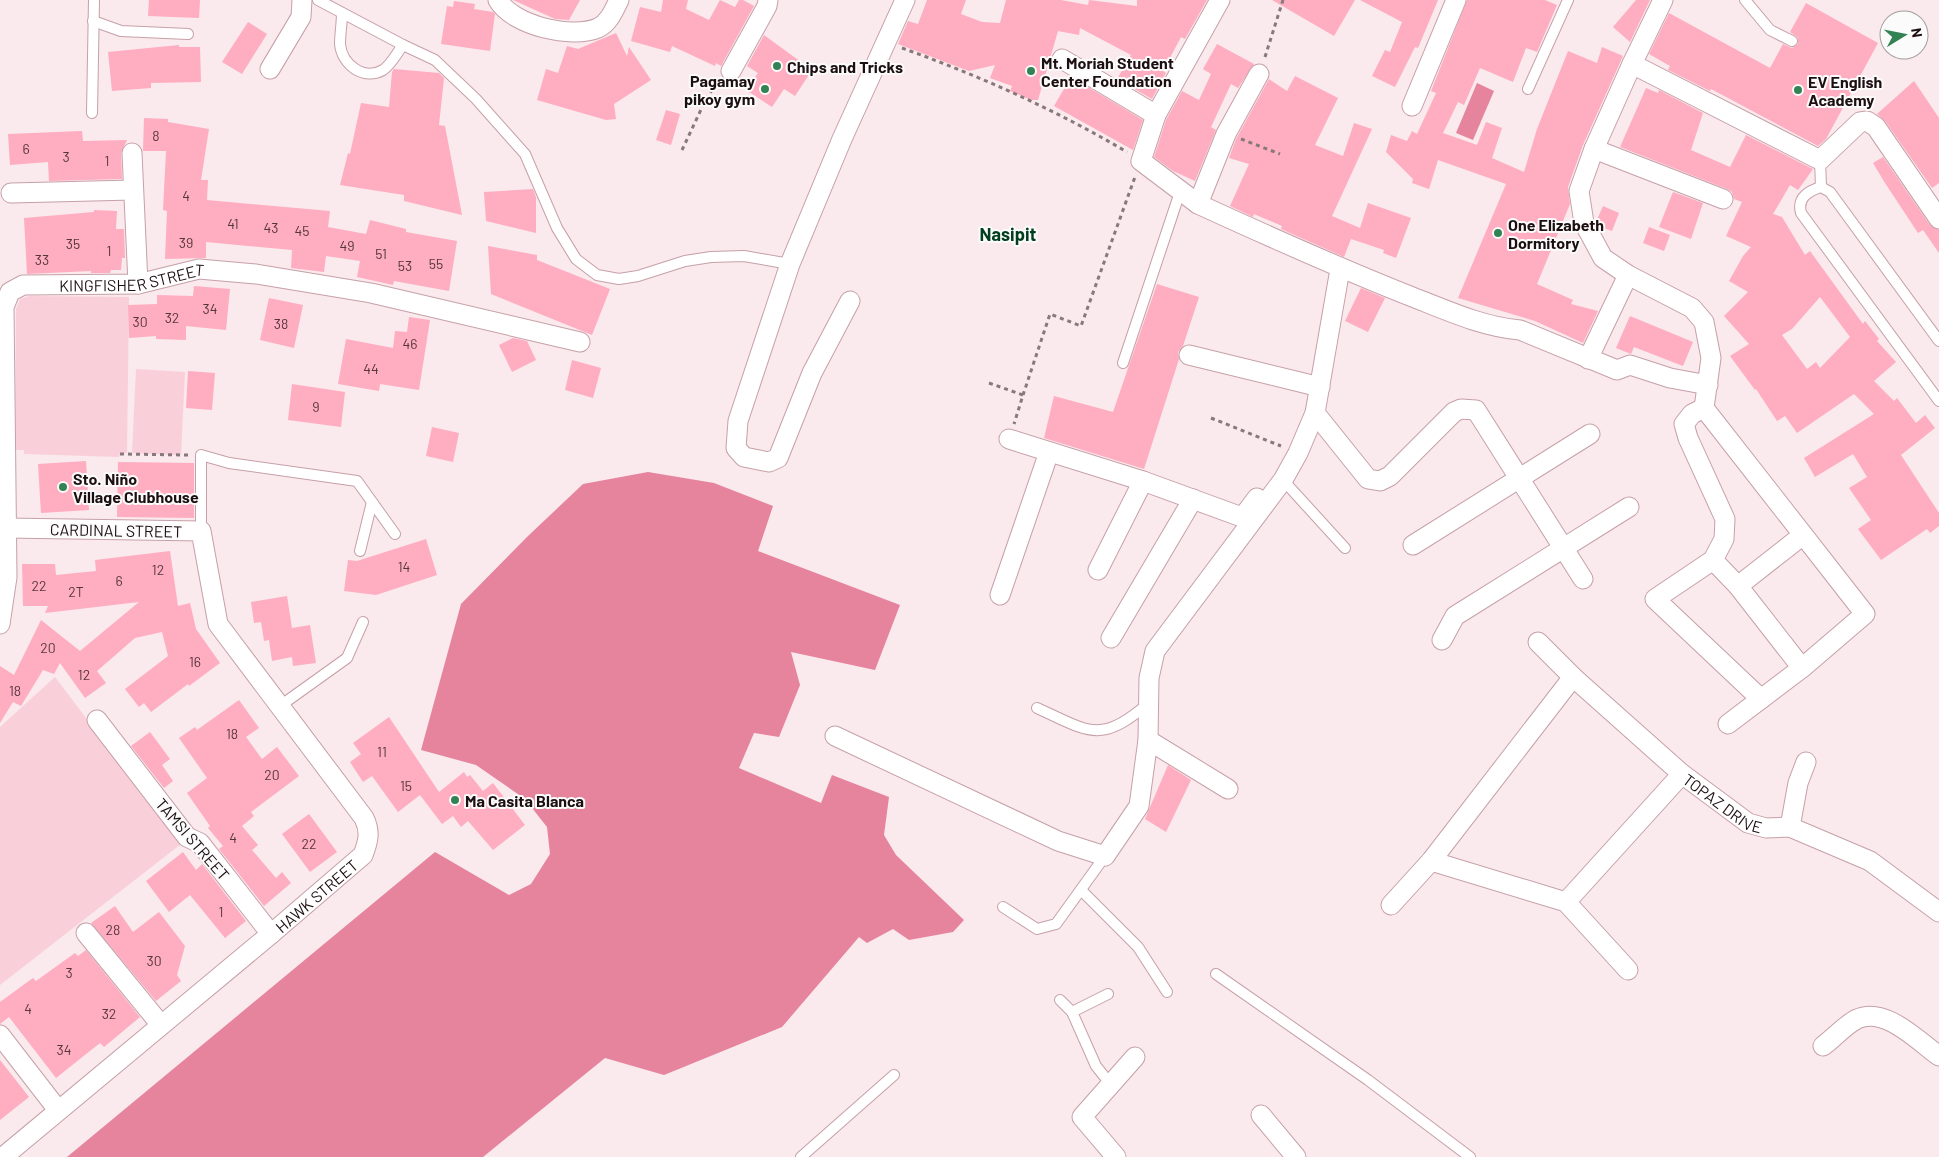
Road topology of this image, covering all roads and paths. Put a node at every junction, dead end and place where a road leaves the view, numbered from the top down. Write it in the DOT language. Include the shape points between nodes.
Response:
graph roads {
  1 [pos="94,0"];
  2 [pos="302,0"];
  3 [pos="318,0"];
  4 [pos="498,0"];
  5 [pos="619,0"];
  6 [pos="768,0"];
  7 [pos="905,0"];
  8 [pos="1220,0"];
  9 [pos="1284,0"];
  10 [pos="1456,0"];
  11 [pos="1568,0"];
  12 [pos="1663,0"];
  13 [pos="1746,0"];
  14 [pos="342,13"];
  15 [pos="93,21"];
  16 [pos="188,34"];
  17 [pos="885,41"];
  18 [pos="1792,41"];
  19 [pos="403,45"];
  20 [pos="1062,59"];
  21 [pos="1632,64"];
  22 [pos="270,69"];
  23 [pos="731,71"];
  24 [pos="1259,74"];
  25 [pos="1528,89"];
  26 [pos="1412,106"];
  27 [pos="92,113"];
  28 [pos="1156,116"];
  29 [pos="1226,134"];
  30 [pos="1594,149"];
  31 [pos="682,150"];
  32 [pos="132,153"];
  33 [pos="1280,154"];
  34 [pos="1820,160"];
  35 [pos="1141,161"];
  36 [pos="1821,188"];
  37 [pos="133,190"];
  38 [pos="1180,192"];
  39 [pos="11,193"];
  40 [pos="1723,199"];
  41 [pos="1198,204"];
  42 [pos="1939,219"];
  43 [pos="790,264"];
  44 [pos="1340,269"];
  45 [pos="1628,275"];
  46 [pos="138,284"];
  47 [pos="850,301"];
  48 [pos="1939,341"];
  49 [pos="580,342"];
  50 [pos="1189,356"];
  51 [pos="1588,358"];
  52 [pos="1123,363"];
  53 [pos="989,383"];
  54 [pos="1708,385"];
  55 [pos="1320,387"];
  56 [pos="1023,395"];
  57 [pos="1939,401"];
  58 [pos="1704,408"];
  59 [pos="1315,413"];
  60 [pos="1211,418"];
  61 [pos="1590,434"];
  62 [pos="1009,439"];
  63 [pos="1049,452"];
  64 [pos="120,454"];
  65 [pos="201,455"];
  66 [pos="1291,466"];
  67 [pos="1520,478"];
  68 [pos="1143,481"];
  69 [pos="1193,499"];
  70 [pos="372,502"];
  71 [pos="1628,506"];
  72 [pos="6,528"];
  73 [pos="201,531"];
  74 [pos="395,534"];
  75 [pos="1803,535"];
  76 [pos="1413,545"];
  77 [pos="1345,548"];
  78 [pos="1564,548"];
  79 [pos="360,551"];
  80 [pos="1713,560"];
  81 [pos="1098,570"];
  82 [pos="1582,579"];
  83 [pos="1738,586"];
  84 [pos="1000,595"];
  85 [pos="363,622"];
  86 [pos="0,624"];
  87 [pos="1111,638"];
  88 [pos="1442,640"];
  89 [pos="1538,642"];
  90 [pos="1802,668"];
  91 [pos="1573,677"];
  92 [pos="1761,699"];
  93 [pos="1150,701"];
  94 [pos="280,706"];
  95 [pos="1036,708"];
  96 [pos="97,720"];
  97 [pos="1728,724"];
  98 [pos="835,736"];
  99 [pos="1148,740"];
  100 [pos="1806,762"];
  101 [pos="1682,774"];
  102 [pos="1228,789"];
  103 [pos="1790,826"];
  104 [pos="1105,856"];
  105 [pos="1431,862"];
  106 [pos="1081,890"];
  107 [pos="1566,902"];
  108 [pos="1391,905"];
  109 [pos="1003,907"];
  110 [pos="1939,912"];
  111 [pos="86,933"];
  112 [pos="271,934"];
  113 [pos="1628,970"];
  114 [pos="1216,974"];
  115 [pos="1166,992"];
  116 [pos="1108,994"];
  117 [pos="1060,1000"];
  118 [pos="1072,1012"];
  119 [pos="161,1025"];
  120 [pos="0,1035"];
  121 [pos="1823,1046"];
  122 [pos="1939,1056"];
  123 [pos="1135,1057"];
  124 [pos="894,1075"];
  125 [pos="1112,1086"];
  126 [pos="58,1110"];
  127 [pos="1261,1114"];
  128 [pos="3,1157"];
  129 [pos="801,1157"];
  130 [pos="1116,1157"];
  131 [pos="1296,1157"];
  132 [pos="1470,1157"];
  1 -- 15 [label="lane"];
  2 -- 22 [label="street" via="301,17"];
  3 -- 14 [label="lane"];
  4 -- 5 [label="street" via="508,12 525,21 575,33 600,28 612,15"];
  6 -- 23 [label="street" via="768,6"];
  7 -- 17 [label="street"];
  8 -- 28 [label="street"];
  9 -- 24 [label="path"];
  10 -- 26 [label="street"];
  11 -- 25 [label="lane"];
  12 -- 21 [label="street"];
  13 -- 18 [label="lane" via="1770,30"];
  14 -- 19 [label="lane"];
  14 -- 19 [label="lane" via="340,46 351,66 362,74 374,74 384,69"];
  15 -- 16 [label="lane" via="121,31"];
  15 -- 27 [label="lane"];
  17 -- 35 [label="path" via="957,68 1046,108"];
  17 -- 43 [label="street"];
  19 -- 43 [label="lane" via="435,60 506,131 525,154 557,228 576,259 596,275 620,279 711,257 744,256"];
  20 -- 28 [label="street"];
  21 -- 30 [label="street"];
  21 -- 34 [label="street"];
  23 -- 31 [label="path" via="716,83"];
  24 -- 29 [label="street" via="1252,100"];
  28 -- 35 [label="street"];
  29 -- 33 [label="path"];
  29 -- 41 [label="street"];
  30 -- 40 [label="street"];
  30 -- 45 [label="street" via="1580,191 1584,223 1603,258"];
  32 -- 37 [label="street"];
  34 -- 36 [label="lane"];
  34 -- 42 [label="street" via="1860,122 1868,121 1876,126"];
  35 -- 38 [label="street"];
  35 -- 56 [label="path" via="1081,326 1050,314"];
  36 -- 48 [label="lane" via="1830,192"];
  36 -- 57 [label="lane" via="1804,196 1799,206 1801,213"];
  37 -- 39 [label="street"];
  37 -- 46 [label="street"];
  38 -- 41 [label="street"];
  38 -- 52 [label="lane"];
  41 -- 44 [label="street"];
  43 -- 47 [label="street" via="738,421 736,448 744,457 769,462 778,458 812,373"];
  44 -- 51 [label="street" via="1454,313 1504,329 1520,330"];
  44 -- 55 [label="street"];
  45 -- 51 [label="street"];
  45 -- 54 [label="street" via="1692,308 1704,322 1711,358"];
  46 -- 49 [label="street, KINGFISHER STREET" via="199,269 256,274 370,293"];
  46 -- 72 [label="street, KINGFISHER STREET" via="23,285 10,292 4,307"];
  50 -- 55 [label="street"];
  51 -- 54 [label="street" via="1617,370 1630,365 1670,378"];
  53 -- 56 [label="path"];
  54 -- 58 [label="street"];
  55 -- 59 [label="street"];
  56 -- 62 [label="path"];
  58 -- 75 [label="street"];
  58 -- 80 [label="street" via="1692,414 1684,424 1725,519 1724,539"];
  59 -- 66 [label="street"];
  59 -- 67 [label="street" via="1368,479 1380,481 1390,476 1454,412 1461,408 1476,410"];
  60 -- 66 [label="path"];
  61 -- 67 [label="street"];
  62 -- 63 [label="street"];
  63 -- 68 [label="street"];
  63 -- 84 [label="street"];
  64 -- 65 [label="path"];
  65 -- 70 [label="lane" via="229,463 357,481"];
  65 -- 73 [label="lane, CARDINAL STREET"];
  66 -- 69 [label="street" via="1277,473 1242,515"];
  66 -- 77 [label="lane"];
  66 -- 93 [label="street" via="1155,651 1149,678"];
  67 -- 76 [label="street"];
  67 -- 78 [label="street"];
  68 -- 69 [label="street"];
  68 -- 81 [label="street"];
  69 -- 87 [label="street"];
  70 -- 74 [label="lane"];
  70 -- 79 [label="lane"];
  71 -- 78 [label="street"];
  72 -- 73 [label="street, CARDINAL STREET"];
  72 -- 86 [label="street, KINGFISHER STREET" via="7,577"];
  73 -- 94 [label="street, HAWK STREET" via="218,624"];
  75 -- 83 [label="street"];
  75 -- 90 [label="street" via="1865,614"];
  78 -- 82 [label="street"];
  78 -- 88 [label="street" via="1455,616"];
  80 -- 83 [label="street"];
  80 -- 92 [label="street" via="1655,599"];
  83 -- 90 [label="street"];
  85 -- 94 [label="lane" via="346,658"];
  89 -- 91 [label="street, TOPAZ DRIVE"];
  90 -- 92 [label="street"];
  91 -- 101 [label="street, TOPAZ DRIVE"];
  91 -- 105 [label="street"];
  92 -- 97 [label="street"];
  93 -- 95 [label="lane" via="1117,726 1106,730 1088,731"];
  93 -- 99 [label="street"];
  94 -- 112 [label="street, HAWK STREET" via="369,828 363,855"];
  96 -- 112 [label="street, TAMSI STREET" via="187,837 200,843"];
  98 -- 104 [label="street" via="1049,838"];
  99 -- 102 [label="street"];
  99 -- 104 [label="street" via="1139,806"];
  100 -- 103 [label="street" via="1798,783"];
  101 -- 103 [label="street, TOPAZ DRIVE" via="1748,823 1766,828"];
  101 -- 107 [label="street"];
  103 -- 110 [label="street, TOPAZ DRIVE" via="1870,861"];
  104 -- 106 [label="lane"];
  105 -- 107 [label="street"];
  105 -- 108 [label="street"];
  106 -- 109 [label="lane" via="1056,924 1037,929"];
  106 -- 115 [label="lane" via="1138,947"];
  107 -- 113 [label="street"];
  111 -- 119 [label="street"];
  112 -- 119 [label="street, HAWK STREET"];
  114 -- 132 [label="lane" via="1368,1080"];
  116 -- 118 [label="lane"];
  117 -- 118 [label="lane"];
  118 -- 125 [label="lane" via="1096,1066"];
  119 -- 126 [label="street, HAWK STREET"];
  120 -- 126 [label="street"];
  121 -- 122 [label="street" via="1855,1020 1874,1016 1900,1028"];
  123 -- 125 [label="street"];
  124 -- 129 [label="lane"];
  125 -- 130 [label="street" via="1082,1117"];
  126 -- 128 [label="street, HAWK STREET"];
  127 -- 131 [label="street"];
}
